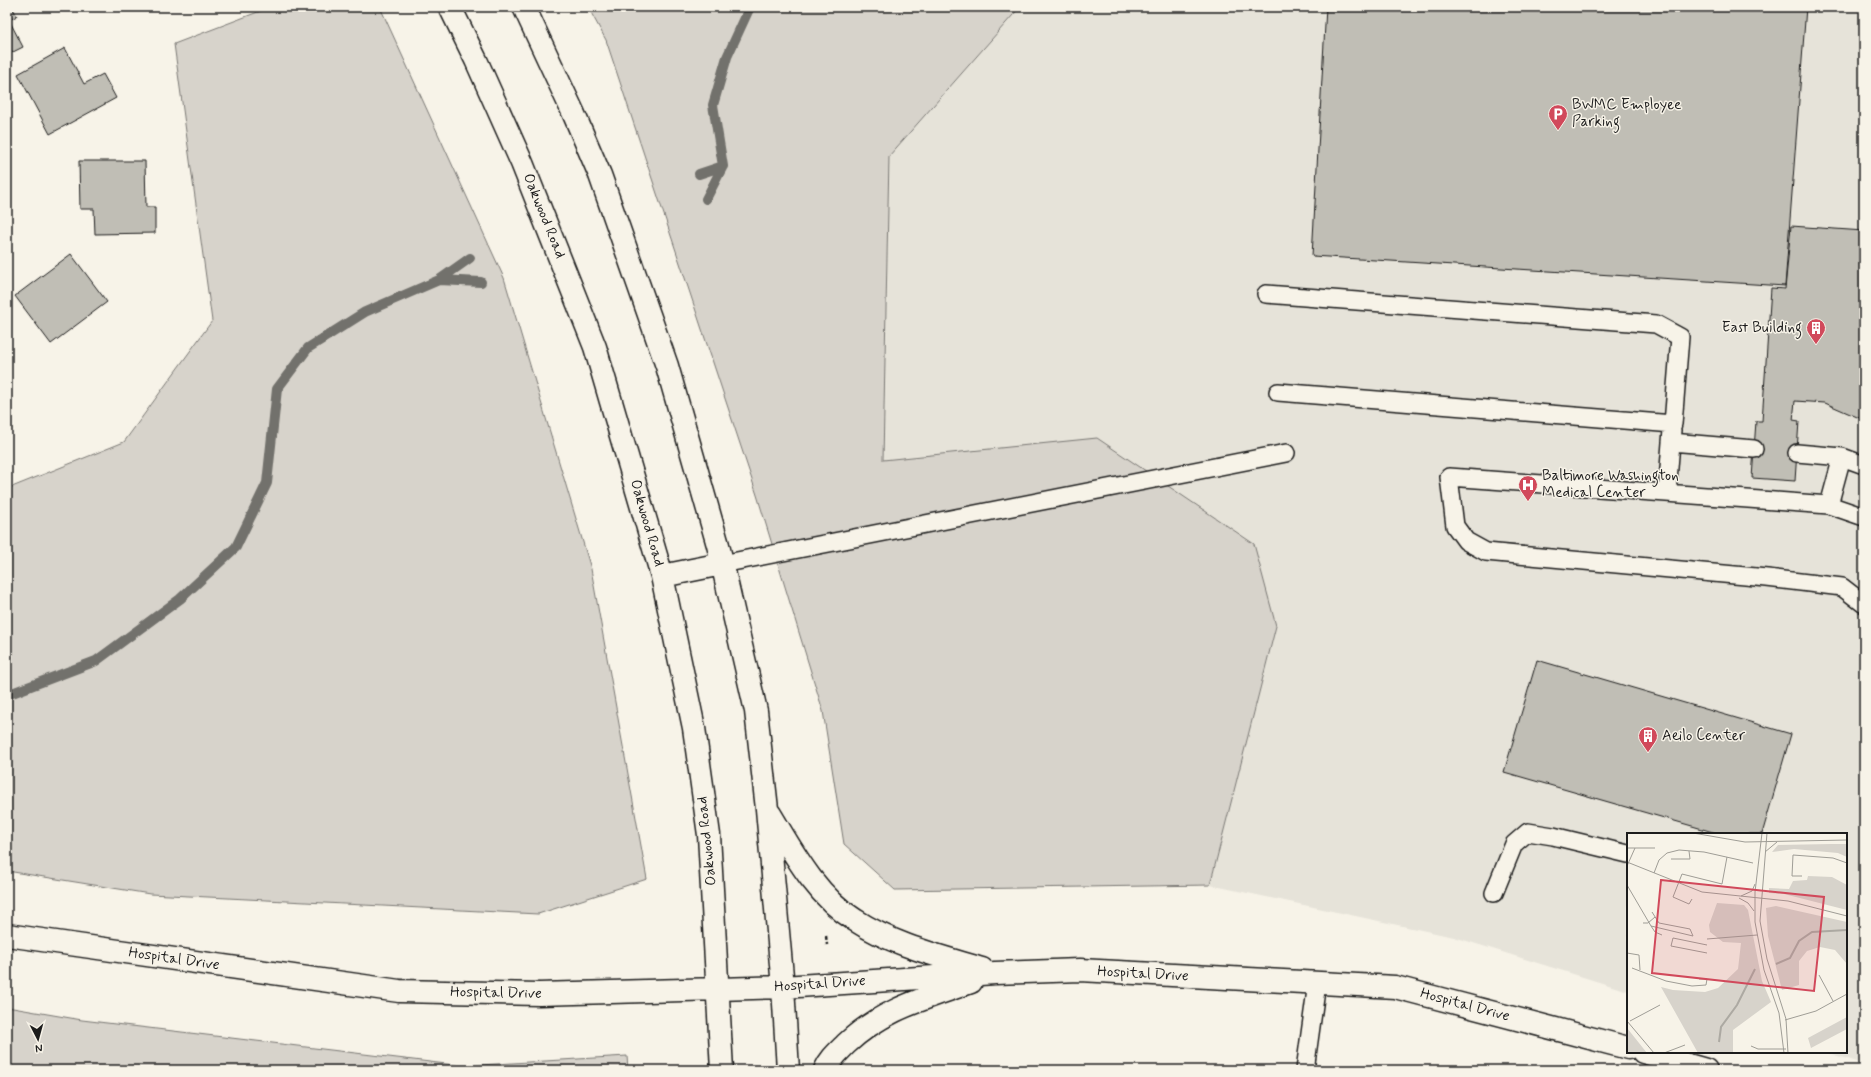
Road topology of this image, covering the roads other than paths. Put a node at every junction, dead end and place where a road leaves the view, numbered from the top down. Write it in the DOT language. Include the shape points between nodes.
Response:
graph roads {
  1 [pos="450,7"];
  2 [pos="524,7"];
  3 [pos="1266,294"];
  4 [pos="1278,392"];
  5 [pos="1672,424"];
  6 [pos="1671,442"];
  7 [pos="1754,449"];
  8 [pos="1286,453"];
  9 [pos="1797,453"];
  10 [pos="1842,456"];
  11 [pos="1864,465"];
  12 [pos="1668,493"];
  13 [pos="1829,505"];
  14 [pos="1864,517"];
  15 [pos="722,564"];
  16 [pos="662,576"];
  17 [pos="1864,604"];
  18 [pos="767,809"];
  19 [pos="1627,854"];
  20 [pos="1494,893"];
  21 [pos="7,935"];
  22 [pos="995,973"];
  23 [pos="1317,983"];
  24 [pos="783,987"];
  25 [pos="719,989"];
  26 [pos="1627,1048"];
  27 [pos="1647,1053"];
  28 [pos="1679,1061"];
  29 [pos="722,1070"];
  30 [pos="788,1070"];
  31 [pos="825,1070"];
  32 [pos="1305,1070"];
  33 [pos="1706,1070"];
  1 -- 16 [label="street, Oakwood Road" via="522,162 590,332 620,426"];
  2 -- 15 [label="street" via="600,175 667,366"];
  3 -- 5 [label="lane" via="1656,324 1680,337"];
  4 -- 5 [label="lane"];
  5 -- 6 [label="lane"];
  6 -- 7 [label="lane"];
  6 -- 12 [label="lane"];
  8 -- 15 [label="lane"];
  9 -- 10 [label="lane"];
  10 -- 11 [label="lane"];
  10 -- 13 [label="lane"];
  12 -- 13 [label="lane"];
  12 -- 17 [label="lane" via="1449,476 1455,526 1466,540 1486,552 1842,587"];
  13 -- 14 [label="lane"];
  15 -- 16 [label="street"];
  15 -- 18 [label="street" via="756,711"];
  16 -- 25 [label="street, Oakwood Road" via="695,736 708,835"];
  18 -- 22 [label="street" via="799,862 827,897 855,920 904,945"];
  18 -- 24 [label="street"];
  19 -- 20 [label="lane" via="1528,832 1514,844"];
  21 -- 25 [label="street, Hospital Drive" via="399,991 539,994"];
  22 -- 23 [label="street, Hospital Drive" via="1080,970"];
  22 -- 24 [label="street, Hospital Drive"];
  22 -- 31 [label="street" via="892,1011 859,1032 830,1060"];
  23 -- 26 [label="street, Hospital Drive" via="1395,987"];
  23 -- 32 [label="lane"];
  24 -- 25 [label="street, Hospital Drive"];
  24 -- 30 [label="street"];
  25 -- 29 [label="street, Oakwood Road"];
  27 -- 28 [label="street"];
  28 -- 33 [label="street"];
}
